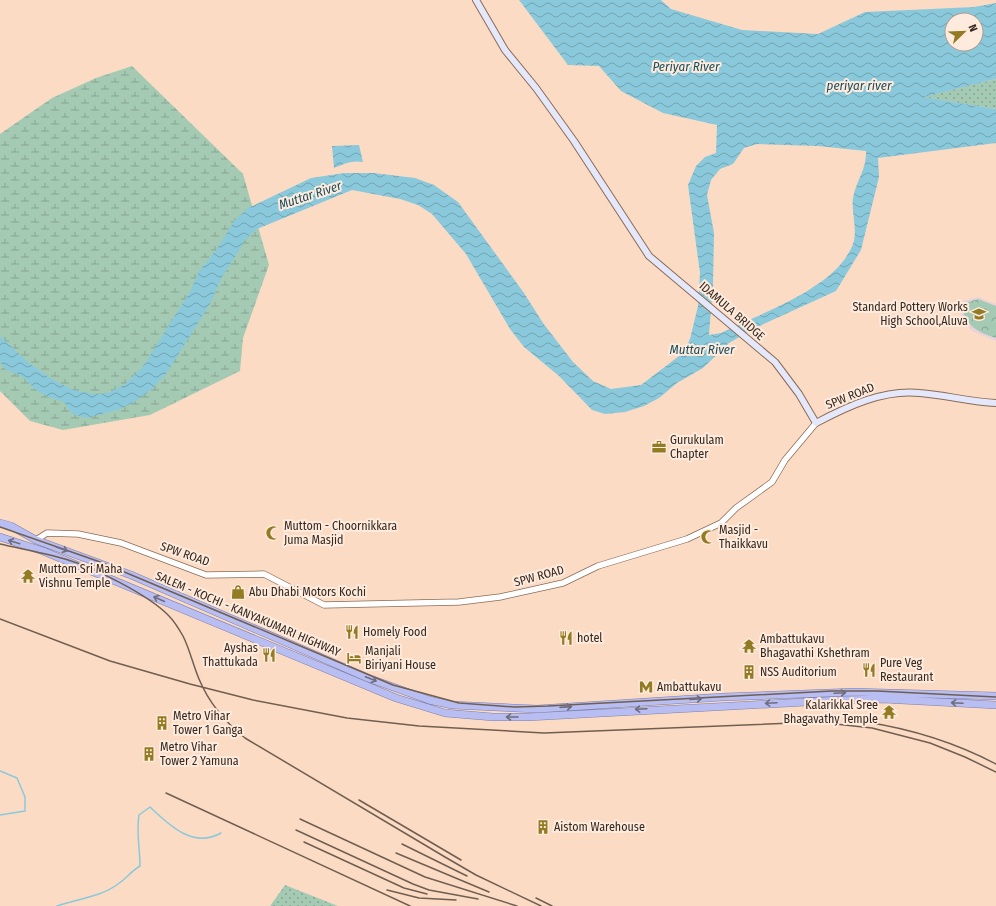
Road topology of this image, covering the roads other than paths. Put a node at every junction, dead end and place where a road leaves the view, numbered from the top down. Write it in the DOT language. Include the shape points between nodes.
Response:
graph roads {
  1 [pos="476,0"];
  2 [pos="996,403"];
  3 [pos="816,423"];
  4 [pos="0,523"];
  5 [pos="0,537"];
  6 [pos="36,540"];
  7 [pos="996,696"];
  8 [pos="996,705"];
  1 -- 3 [label="main road, IDAMULA BRIDGE" via="505,50 574,141 649,256 775,362 799,394"];
  2 -- 3 [label="main road, SPW ROAD" via="976,403 920,393 886,394 843,408"];
  3 -- 6 [label="street, SPW ROAD" via="785,460 772,482 736,508 721,523 688,539 598,566 563,583 500,597 459,602 324,605 264,574 206,575 121,543 64,532 44,534"];
  4 -- 6 [label="highway, SALEM - KOCHI - KANYAKUMARI HIGHWAY"];
  8 -- 5 [label="highway, SALEM - KOCHI - KANYAKUMARI HIGHWAY, one-way" via="882,699 528,717 445,713 396,698 44,551"];
  6 -- 7 [label="highway, SALEM - KOCHI - KANYAKUMARI HIGHWAY, one-way" via="125,573 368,678 429,700 452,705 537,709 854,692"];
}
